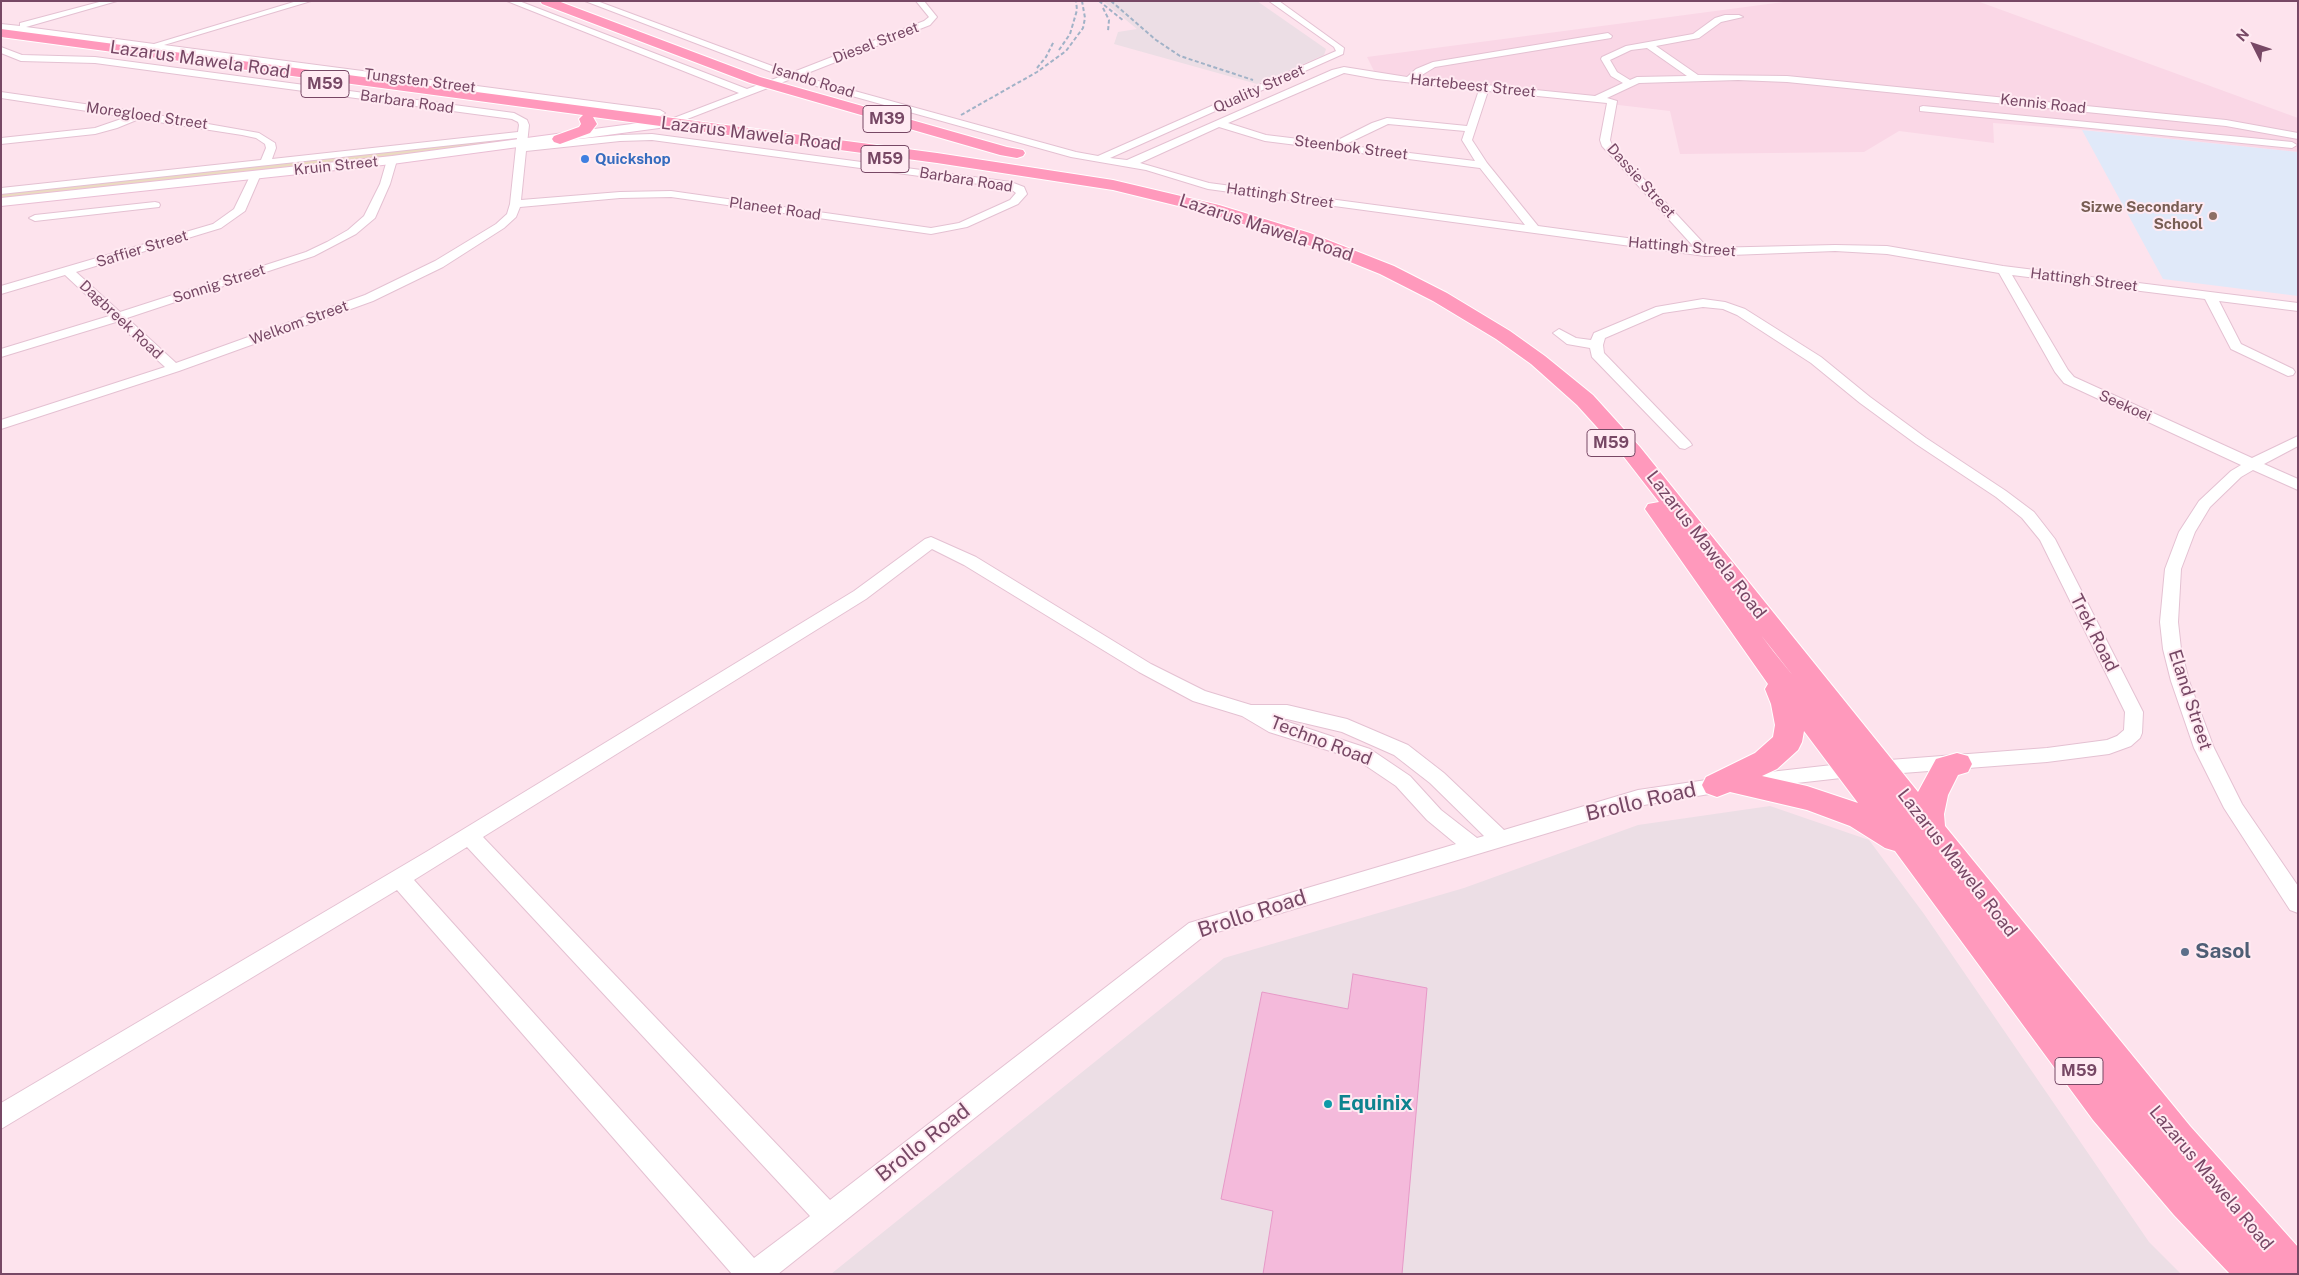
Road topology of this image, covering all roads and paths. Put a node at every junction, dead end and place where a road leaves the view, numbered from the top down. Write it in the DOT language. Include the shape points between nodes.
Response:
graph roads {
  1 [pos="113,1"];
  2 [pos="307,1"];
  3 [pos="511,1"];
  4 [pos="546,1"];
  5 [pos="589,1"];
  6 [pos="920,1"];
  7 [pos="1273,1"];
  8 [pos="1739,17"];
  9 [pos="1,26"];
  10 [pos="7,30"];
  11 [pos="1608,36"];
  12 [pos="30,37"];
  13 [pos="1,40"];
  14 [pos="1648,44"];
  15 [pos="151,46"];
  16 [pos="52,47"];
  17 [pos="1,50"];
  18 [pos="21,58"];
  19 [pos="8,62"];
  20 [pos="791,76"];
  21 [pos="1696,78"];
  22 [pos="1410,79"];
  23 [pos="1629,83"];
  24 [pos="769,85"];
  25 [pos="1485,87"];
  26 [pos="748,93"];
  27 [pos="1,94"];
  28 [pos="1597,99"];
  29 [pos="1612,101"];
  30 [pos="1923,109"];
  31 [pos="141,115"];
  32 [pos="665,118"];
  33 [pos="587,119"];
  34 [pos="1220,124"];
  35 [pos="649,127"];
  36 [pos="1469,129"];
  37 [pos="2298,136"];
  38 [pos="560,139"];
  39 [pos="1,140"];
  40 [pos="522,142"];
  41 [pos="1334,146"];
  42 [pos="2298,146"];
  43 [pos="1006,152"];
  44 [pos="1099,159"];
  45 [pos="392,160"];
  46 [pos="1130,164"];
  47 [pos="1483,165"];
  48 [pos="260,168"];
  49 [pos="1061,176"];
  50 [pos="1,191"];
  51 [pos="1022,191"];
  52 [pos="52,196"];
  53 [pos="1168,197"];
  54 [pos="1133,200"];
  55 [pos="1,202"];
  56 [pos="516,204"];
  57 [pos="155,205"];
  58 [pos="1534,229"];
  59 [pos="1705,252"];
  60 [pos="2003,270"];
  61 [pos="68,271"];
  62 [pos="1,290"];
  63 [pos="2210,296"];
  64 [pos="2298,307"];
  65 [pos="118,317"];
  66 [pos="1559,333"];
  67 [pos="1596,345"];
  68 [pos="1,353"];
  69 [pos="174,368"];
  70 [pos="2288,372"];
  71 [pos="1,425"];
  72 [pos="2298,440"];
  73 [pos="1685,445"];
  74 [pos="2252,464"];
  75 [pos="2298,485"];
  76 [pos="1763,658"];
  77 [pos="1249,711"];
  78 [pos="1957,764"];
  79 [pos="1882,768"];
  80 [pos="1850,770"];
  81 [pos="1728,784"];
  82 [pos="468,836"];
  83 [pos="1501,839"];
  84 [pos="1922,840"];
  85 [pos="1475,848"];
  86 [pos="399,878"];
  87 [pos="2298,904"];
  88 [pos="1,1116"];
  89 [pos="829,1217"];
  90 [pos="750,1274"];
  91 [pos="756,1274"];
  92 [pos="2260,1274"];
  93 [pos="2293,1274"];
  1 -- 10 [label="street"];
  2 -- 15 [label="street"];
  3 -- 26 [label="street"];
  4 -- 24 [label="main road, Isando Road / M39"];
  5 -- 20 [label="street, Isando Road"];
  6 -- 20 [label="street, Diesel Street" via="933,18 928,23"];
  7 -- 44 [label="street, Quality Street" via="1337,45 1340,52"];
  8 -- 14 [label="street" via="1718,20 1696,36"];
  9 -- 10 [label="street, Tungsten Street"];
  10 -- 12 [label="main road, Lazarus Mawela Road / M59"];
  10 -- 15 [label="street, Tungsten Street"];
  11 -- 22 [label="street" via="1433,65"];
  12 -- 16 [label="main road" via="49,42"];
  12 -- 32 [label="main road, Lazarus Mawela Road / M59"];
  13 -- 16 [label="main road, Lazarus Mawela Road / M59"];
  14 -- 21 [label="street"];
  14 -- 23 [label="street" via="1605,59 1614,74"];
  15 -- 32 [label="street, Tungsten Street"];
  16 -- 18 [label="street"];
  16 -- 33 [label="main road, Lazarus Mawela Road / M59"];
  17 -- 18 [label="street, Barbara Road"];
  18 -- 19 [label="street"];
  18 -- 40 [label="street, Barbara Road" via="109,62 514,116 524,122"];
  20 -- 24 [label="street, Diesel Street"];
  20 -- 44 [label="street, Isando Road"];
  21 -- 23 [label="street, Kennis Road"];
  21 -- 37 [label="street, Kennis Road" via="1787,79 2226,123"];
  22 -- 25 [label="street, Hartebeest Street"];
  22 -- 34 [label="street, Hartebeest Street" via="1352,71 1335,72"];
  23 -- 28 [label="street, Kennis Road"];
  24 -- 26 [label="street, Tungsten Street"];
  24 -- 43 [label="main road, Isando Road / M39"];
  25 -- 28 [label="street, Hartebeest Street"];
  25 -- 36 [label="street"];
  26 -- 32 [label="street, Tungsten Street"];
  27 -- 31 [label="street, Moregloed Street"];
  28 -- 29 [label="street, Hartebeest Street"];
  29 -- 59 [label="street, Dassie Street" via="1605,140 1607,146"];
  30 -- 42 [label="street"];
  31 -- 39 [label="street" via="96,131"];
  31 -- 48 [label="street, Moregloed Street" via="260,136 271,145"];
  32 -- 35 [label="main road, Kruin Street"];
  32 -- 49 [label="main road, Lazarus Mawela Road / M59"];
  33 -- 35 [label="main road, Lazarus Mawela Road / M59"];
  33 -- 38 [label="main road" via="589,124 585,130"];
  34 -- 41 [label="street, Steenbok Street" via="1265,138"];
  34 -- 46 [label="street"];
  35 -- 38 [label="main road, Kruin Street"];
  35 -- 54 [label="main road, Lazarus Mawela Road / M59" via="933,166"];
  36 -- 41 [label="street" via="1387,122"];
  36 -- 47 [label="street" via="1467,140"];
  38 -- 40 [label="main road, Kruin Street"];
  40 -- 45 [label="main road, Kruin Street"];
  40 -- 48 [label="street, Kruin Street"];
  40 -- 51 [label="street, Barbara Road" via="652,137 1005,184"];
  40 -- 56 [label="street, Welkom Street"];
  41 -- 47 [label="street, Steenbok Street"];
  43 -- 49 [label="main road, Isando Road / M39"];
  43 -- 53 [label="main road, Isando Road / M39"];
  44 -- 46 [label="street, Hattingh Street"];
  45 -- 48 [label="main road, Kruin Street"];
  45 -- 65 [label="street, Sonnig Street" via="374,211 342,239 310,254"];
  46 -- 58 [label="street, Hattingh Street" via="1208,186"];
  47 -- 58 [label="street"];
  48 -- 50 [label="street, Kruin Street"];
  48 -- 52 [label="main road, Kruin Street"];
  48 -- 61 [label="street, Saffier Street" via="242,206 227,221"];
  49 -- 53 [label="main road, Lazarus Mawela Road / M59"];
  49 -- 54 [label="main road, M39"];
  51 -- 56 [label="street, Planeet Road" via="1014,202 963,225 931,231 671,194"];
  52 -- 55 [label="main road, Kruin Street"];
  52 -- 57 [label="street" via="35,218"];
  53 -- 79 [label="main road, Lazarus Mawela Road / M59" via="1304,237 1387,270 1483,322 1538,360 1584,400 1632,452"];
  54 -- 76 [label="main road, Lazarus Mawela Road / M59" via="1216,218 1346,258 1434,300 1511,349 1597,425"];
  56 -- 69 [label="street, Welkom Street" via="512,215 500,226 406,282"];
  58 -- 59 [label="street, Hattingh Street"];
  59 -- 60 [label="street, Hattingh Street" via="1878,249"];
  60 -- 63 [label="street, Hattingh Street"];
  60 -- 74 [label="street, Seekoei" via="2069,380"];
  61 -- 62 [label="street, Saffier Street"];
  61 -- 65 [label="street, Dagbreek Road"];
  63 -- 64 [label="street, Hattingh Street"];
  63 -- 70 [label="street" via="2236,346"];
  65 -- 68 [label="street, Sonnig Street"];
  65 -- 69 [label="street, Dagbreek Road"];
  66 -- 67 [label="street" via="1572,340"];
  67 -- 73 [label="street" via="1597,354"];
  67 -- 78 [label="street, Trek Road" via="1599,336 1660,310 1703,302 1741,312 1816,360 1920,441 2028,515 2046,538 2134,712 2133,734 2109,747"];
  69 -- 71 [label="street, Welkom Street"];
  72 -- 74 [label="street, Eland Street"];
  74 -- 75 [label="street, Seekoei"];
  74 -- 87 [label="street, Eland Street" via="2236,474 2204,504 2187,532 2173,570 2170,635 2186,701 2204,748 2256,844"];
  76 -- 80 [label="main road, Lazarus Mawela Road / M59"];
  76 -- 81 [label="main road" via="1786,704 1790,725 1787,742 1766,761"];
  77 -- 82 [label="street" via="1199,696 1169,681 970,561 931,542 860,595"];
  77 -- 83 [label="street, Techno Road" via="1286,712 1347,726 1376,737 1416,760"];
  77 -- 85 [label="street, Techno Road" via="1276,727 1346,747 1385,767"];
  78 -- 79 [label="street, Trek Road"];
  78 -- 84 [label="main road" via="1947,767 1932,795"];
  79 -- 80 [label="street, Trek Road"];
  79 -- 84 [label="main road, Lazarus Mawela Road / M59"];
  80 -- 81 [label="street, Brollo Road"];
  80 -- 84 [label="main road, M59"];
  81 -- 83 [label="street, Brollo Road" via="1638,798"];
  81 -- 84 [label="main road" via="1807,798 1861,817 1884,830"];
  82 -- 86 [label="street"];
  82 -- 89 [label="street"];
  83 -- 85 [label="street, Brollo Road"];
  84 -- 92 [label="main road, Lazarus Mawela Road / M59" via="2122,1126 2188,1201"];
  84 -- 93 [label="main road, Lazarus Mawela Road / M59"];
  85 -- 89 [label="street, Brollo Road" via="1197,929"];
  86 -- 88 [label="street"];
  86 -- 90 [label="street"];
  89 -- 91 [label="street, Brollo Road"];
}
